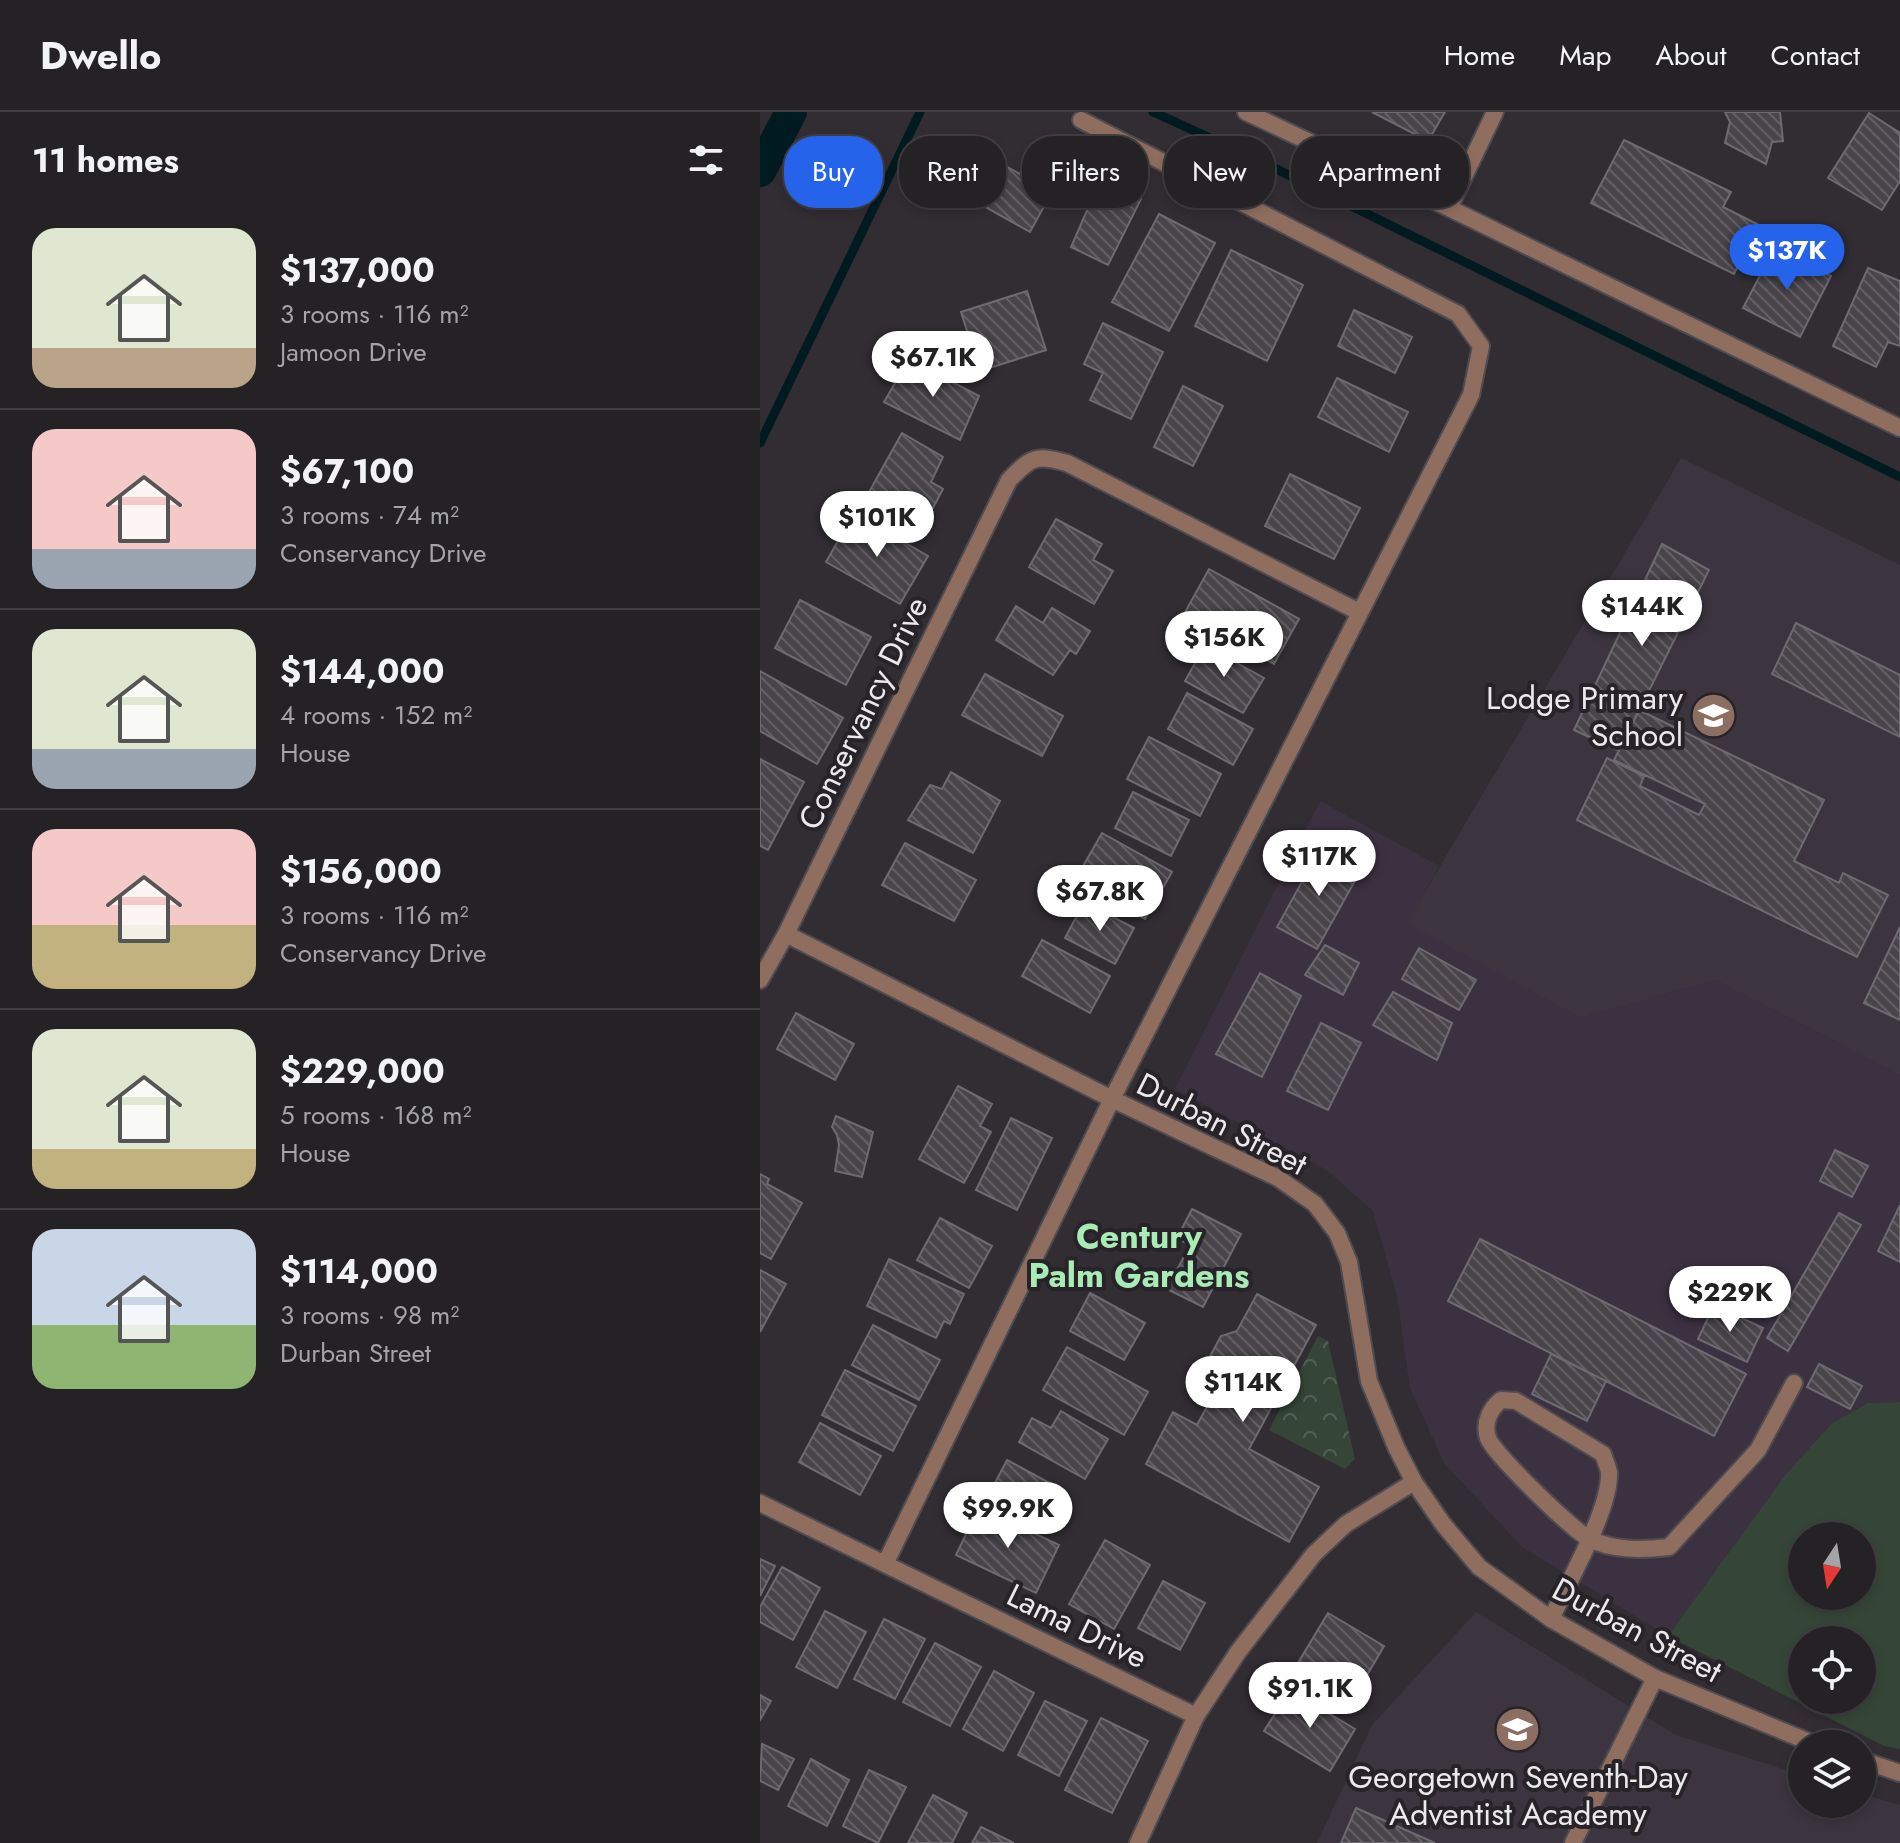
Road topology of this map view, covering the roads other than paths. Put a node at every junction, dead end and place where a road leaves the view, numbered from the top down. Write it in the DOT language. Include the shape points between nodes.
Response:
graph roads {
  1 [pos="1246,112"];
  2 [pos="1495,112"];
  3 [pos="1081,120"];
  4 [pos="1297,136"];
  5 [pos="1469,166"];
  6 [pos="1449,208"];
  7 [pos="1900,428"];
  8 [pos="1359,612"];
  9 [pos="786,934"];
  10 [pos="760,980"];
  11 [pos="1112,1099"];
  12 [pos="1794,1383"];
  13 [pos="1414,1482"];
  14 [pos="760,1503"];
  15 [pos="1589,1539"];
  16 [pos="886,1562"];
  17 [pos="1551,1619"];
  18 [pos="1655,1678"];
  19 [pos="1196,1716"];
  20 [pos="1788,1733"];
  21 [pos="1876,1765"];
  22 [pos="1900,1773"];
  23 [pos="1138,1843"];
  24 [pos="1573,1843"];
  1 -- 4 [label="street"];
  2 -- 5 [label="street"];
  3 -- 8 [label="street" via="1458,314 1481,346 1471,395"];
  6 -- 7 [label="street"];
  8 -- 9 [label="street, Conservancy Drive" via="1078,467 1043,456 1026,462 1009,480"];
  8 -- 11 [label="street"];
  9 -- 10 [label="street, Conservancy Drive"];
  9 -- 11 [label="street, Durban Street"];
  11 -- 13 [label="street, Durban Street" via="1278,1178 1315,1204 1337,1233 1349,1262 1369,1381"];
  11 -- 16 [label="street"];
  12 -- 15 [label="street" via="1758,1450 1669,1547 1635,1550"];
  13 -- 17 [label="street, Durban Street" via="1479,1567"];
  13 -- 19 [label="street" via="1346,1524 1314,1554"];
  14 -- 16 [label="street, Lama Drive"];
  15 -- 15 [label="street" via="1605,1501 1609,1472 1603,1454 1516,1401 1501,1400 1491,1408 1486,1425 1489,1441 1538,1495"];
  15 -- 17 [label="street"];
  16 -- 19 [label="street, Lama Drive"];
  17 -- 18 [label="street, Durban Street"];
  18 -- 20 [label="street, Durban Street"];
  18 -- 24 [label="street"];
  19 -- 23 [label="street"];
  21 -- 22 [label="street"];
}
